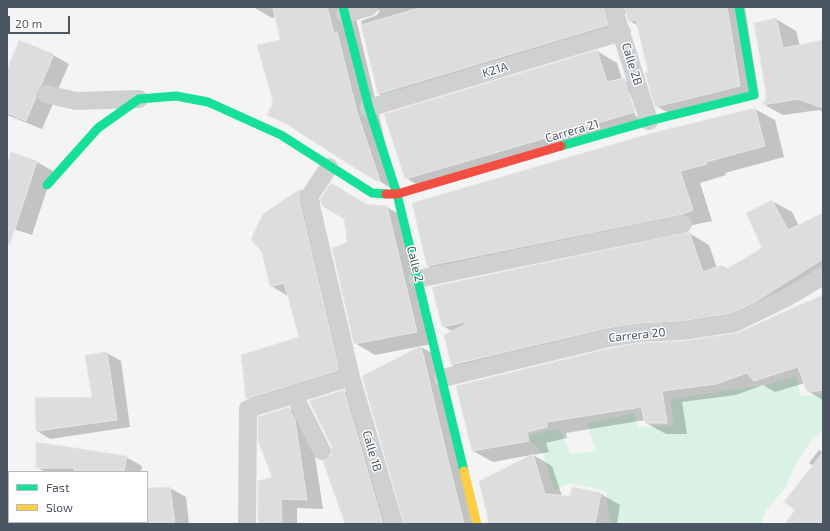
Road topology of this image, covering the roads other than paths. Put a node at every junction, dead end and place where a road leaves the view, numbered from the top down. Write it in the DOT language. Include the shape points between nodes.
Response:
graph roads {
  1 [pos="369,7"];
  2 [pos="614,7"];
  3 [pos="739,7"];
  4 [pos="344,10"];
  5 [pos="622,32"];
  6 [pos="46,94"];
  7 [pos="139,99"];
  8 [pos="369,108"];
  9 [pos="649,121"];
  10 [pos="329,167"];
  11 [pos="47,185"];
  12 [pos="397,194"];
  13 [pos="683,224"];
  14 [pos="823,276"];
  15 [pos="418,279"];
  16 [pos="351,377"];
  17 [pos="443,378"];
  18 [pos="294,394"];
  19 [pos="322,451"];
  20 [pos="247,524"];
  21 [pos="394,524"];
  22 [pos="477,524"];
  1 -- 4 [label="street"];
  2 -- 5 [label="street, Calle 2B"];
  3 -- 9 [label="street, Carrera 21" via="754,95"];
  4 -- 8 [label="street, Calle 2"];
  5 -- 8 [label="street, K21A"];
  5 -- 9 [label="street, Calle 2B"];
  6 -- 7 [label="street" via="76,101"];
  7 -- 10 [label="street, Carrera 21" via="176,96 208,102 281,134"];
  7 -- 11 [label="street" via="98,128"];
  8 -- 12 [label="street, Calle 2"];
  9 -- 12 [label="street, Carrera 21"];
  10 -- 12 [label="street, Carrera 21" via="372,193"];
  10 -- 16 [label="street" via="309,197"];
  12 -- 15 [label="street, Calle 2"];
  13 -- 15 [label="street"];
  14 -- 17 [label="street, Carrera 20" via="735,323 609,338"];
  15 -- 17 [label="street, Calle 2"];
  16 -- 18 [label="street"];
  16 -- 21 [label="street, Calle 1B"];
  17 -- 22 [label="street, Calle 2"];
  18 -- 19 [label="street"];
  18 -- 20 [label="street" via="248,409"];
}
